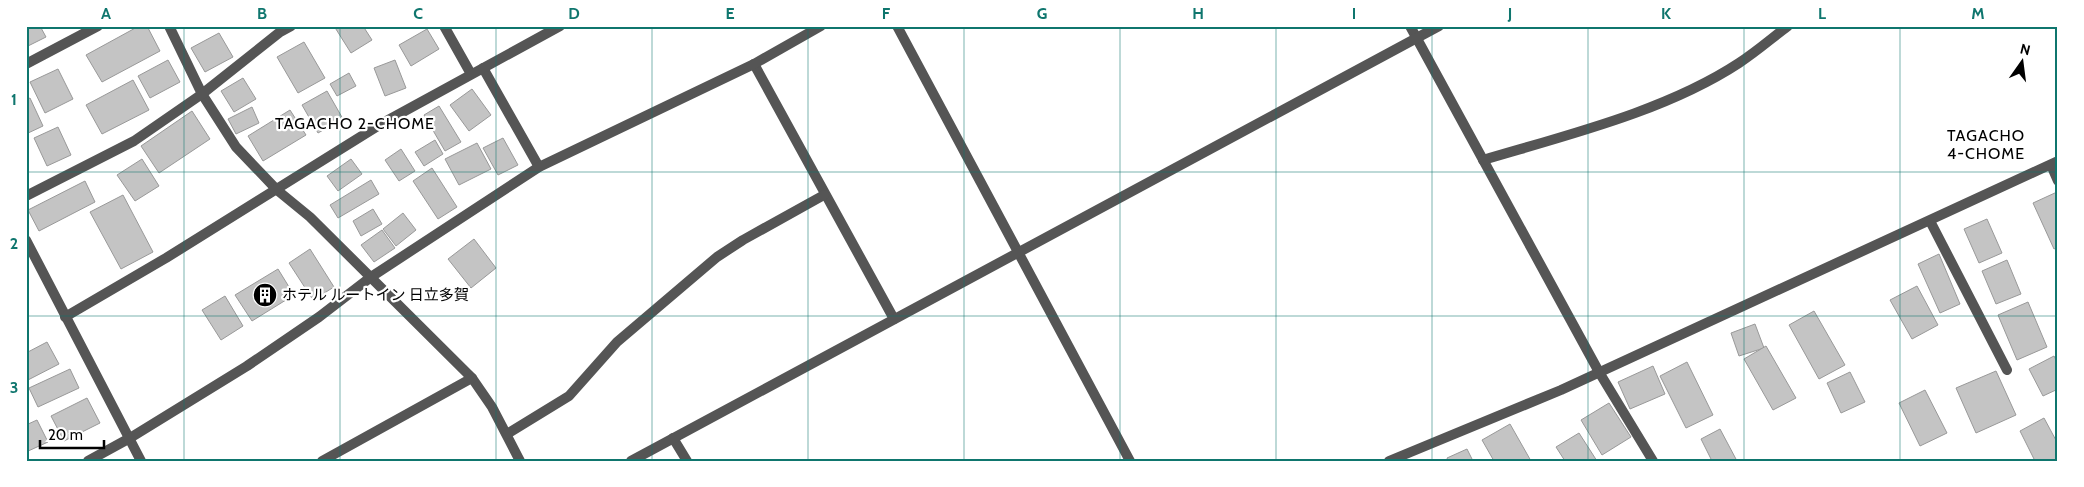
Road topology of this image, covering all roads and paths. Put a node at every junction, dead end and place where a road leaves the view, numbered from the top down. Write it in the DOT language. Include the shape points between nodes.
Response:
graph roads {
  1 [pos="98,26"];
  2 [pos="169,26"];
  3 [pos="291,26"];
  4 [pos="444,26"];
  5 [pos="560,26"];
  6 [pos="822,26"];
  7 [pos="897,26"];
  8 [pos="1410,26"];
  9 [pos="1439,26"];
  10 [pos="1788,26"];
  11 [pos="1416,38"];
  12 [pos="26,64"];
  13 [pos="754,64"];
  14 [pos="483,68"];
  15 [pos="471,74"];
  16 [pos="202,94"];
  17 [pos="1483,160"];
  18 [pos="2054,163"];
  19 [pos="539,167"];
  20 [pos="2058,181"];
  21 [pos="276,190"];
  22 [pos="824,195"];
  23 [pos="26,196"];
  24 [pos="1930,222"];
  25 [pos="26,240"];
  26 [pos="1019,251"];
  27 [pos="371,277"];
  28 [pos="65,317"];
  29 [pos="894,319"];
  30 [pos="2007,370"];
  31 [pos="1600,372"];
  32 [pos="472,378"];
  33 [pos="507,434"];
  34 [pos="130,438"];
  35 [pos="673,438"];
  36 [pos="88,461"];
  37 [pos="141,461"];
  38 [pos="322,461"];
  39 [pos="520,461"];
  40 [pos="631,461"];
  41 [pos="687,461"];
  42 [pos="1130,461"];
  43 [pos="1389,461"];
  44 [pos="1653,461"];
  1 -- 12 [label="street"];
  2 -- 16 [label="street"];
  3 -- 16 [label="street"];
  4 -- 15 [label="street"];
  5 -- 14 [label="street"];
  6 -- 13 [label="street"];
  7 -- 26 [label="street"];
  8 -- 11 [label="street"];
  9 -- 11 [label="street"];
  10 -- 17 [label="street" via="1739,63 1678,96 1596,126"];
  11 -- 17 [label="street"];
  11 -- 26 [label="street"];
  13 -- 19 [label="street"];
  13 -- 22 [label="street"];
  14 -- 15 [label="street"];
  14 -- 19 [label="street"];
  15 -- 21 [label="street" via="381,124"];
  16 -- 21 [label="street" via="236,147"];
  16 -- 23 [label="street" via="134,141"];
  17 -- 31 [label="street"];
  18 -- 20 [label="street"];
  18 -- 24 [label="street"];
  19 -- 27 [label="street"];
  21 -- 27 [label="street" via="310,217"];
  21 -- 28 [label="street"];
  22 -- 29 [label="street"];
  22 -- 33 [label="street" via="717,257 618,342 569,396"];
  24 -- 30 [label="street"];
  24 -- 31 [label="street"];
  25 -- 28 [label="street"];
  26 -- 29 [label="street"];
  26 -- 42 [label="street"];
  27 -- 32 [label="street"];
  27 -- 34 [label="street" via="320,317 247,366"];
  28 -- 34 [label="street"];
  29 -- 35 [label="street"];
  31 -- 43 [label="street"];
  31 -- 44 [label="street"];
  32 -- 33 [label="street"];
  32 -- 38 [label="street"];
  33 -- 39 [label="street"];
  34 -- 36 [label="street"];
  34 -- 37 [label="street"];
  35 -- 40 [label="street"];
  35 -- 41 [label="street"];
}
